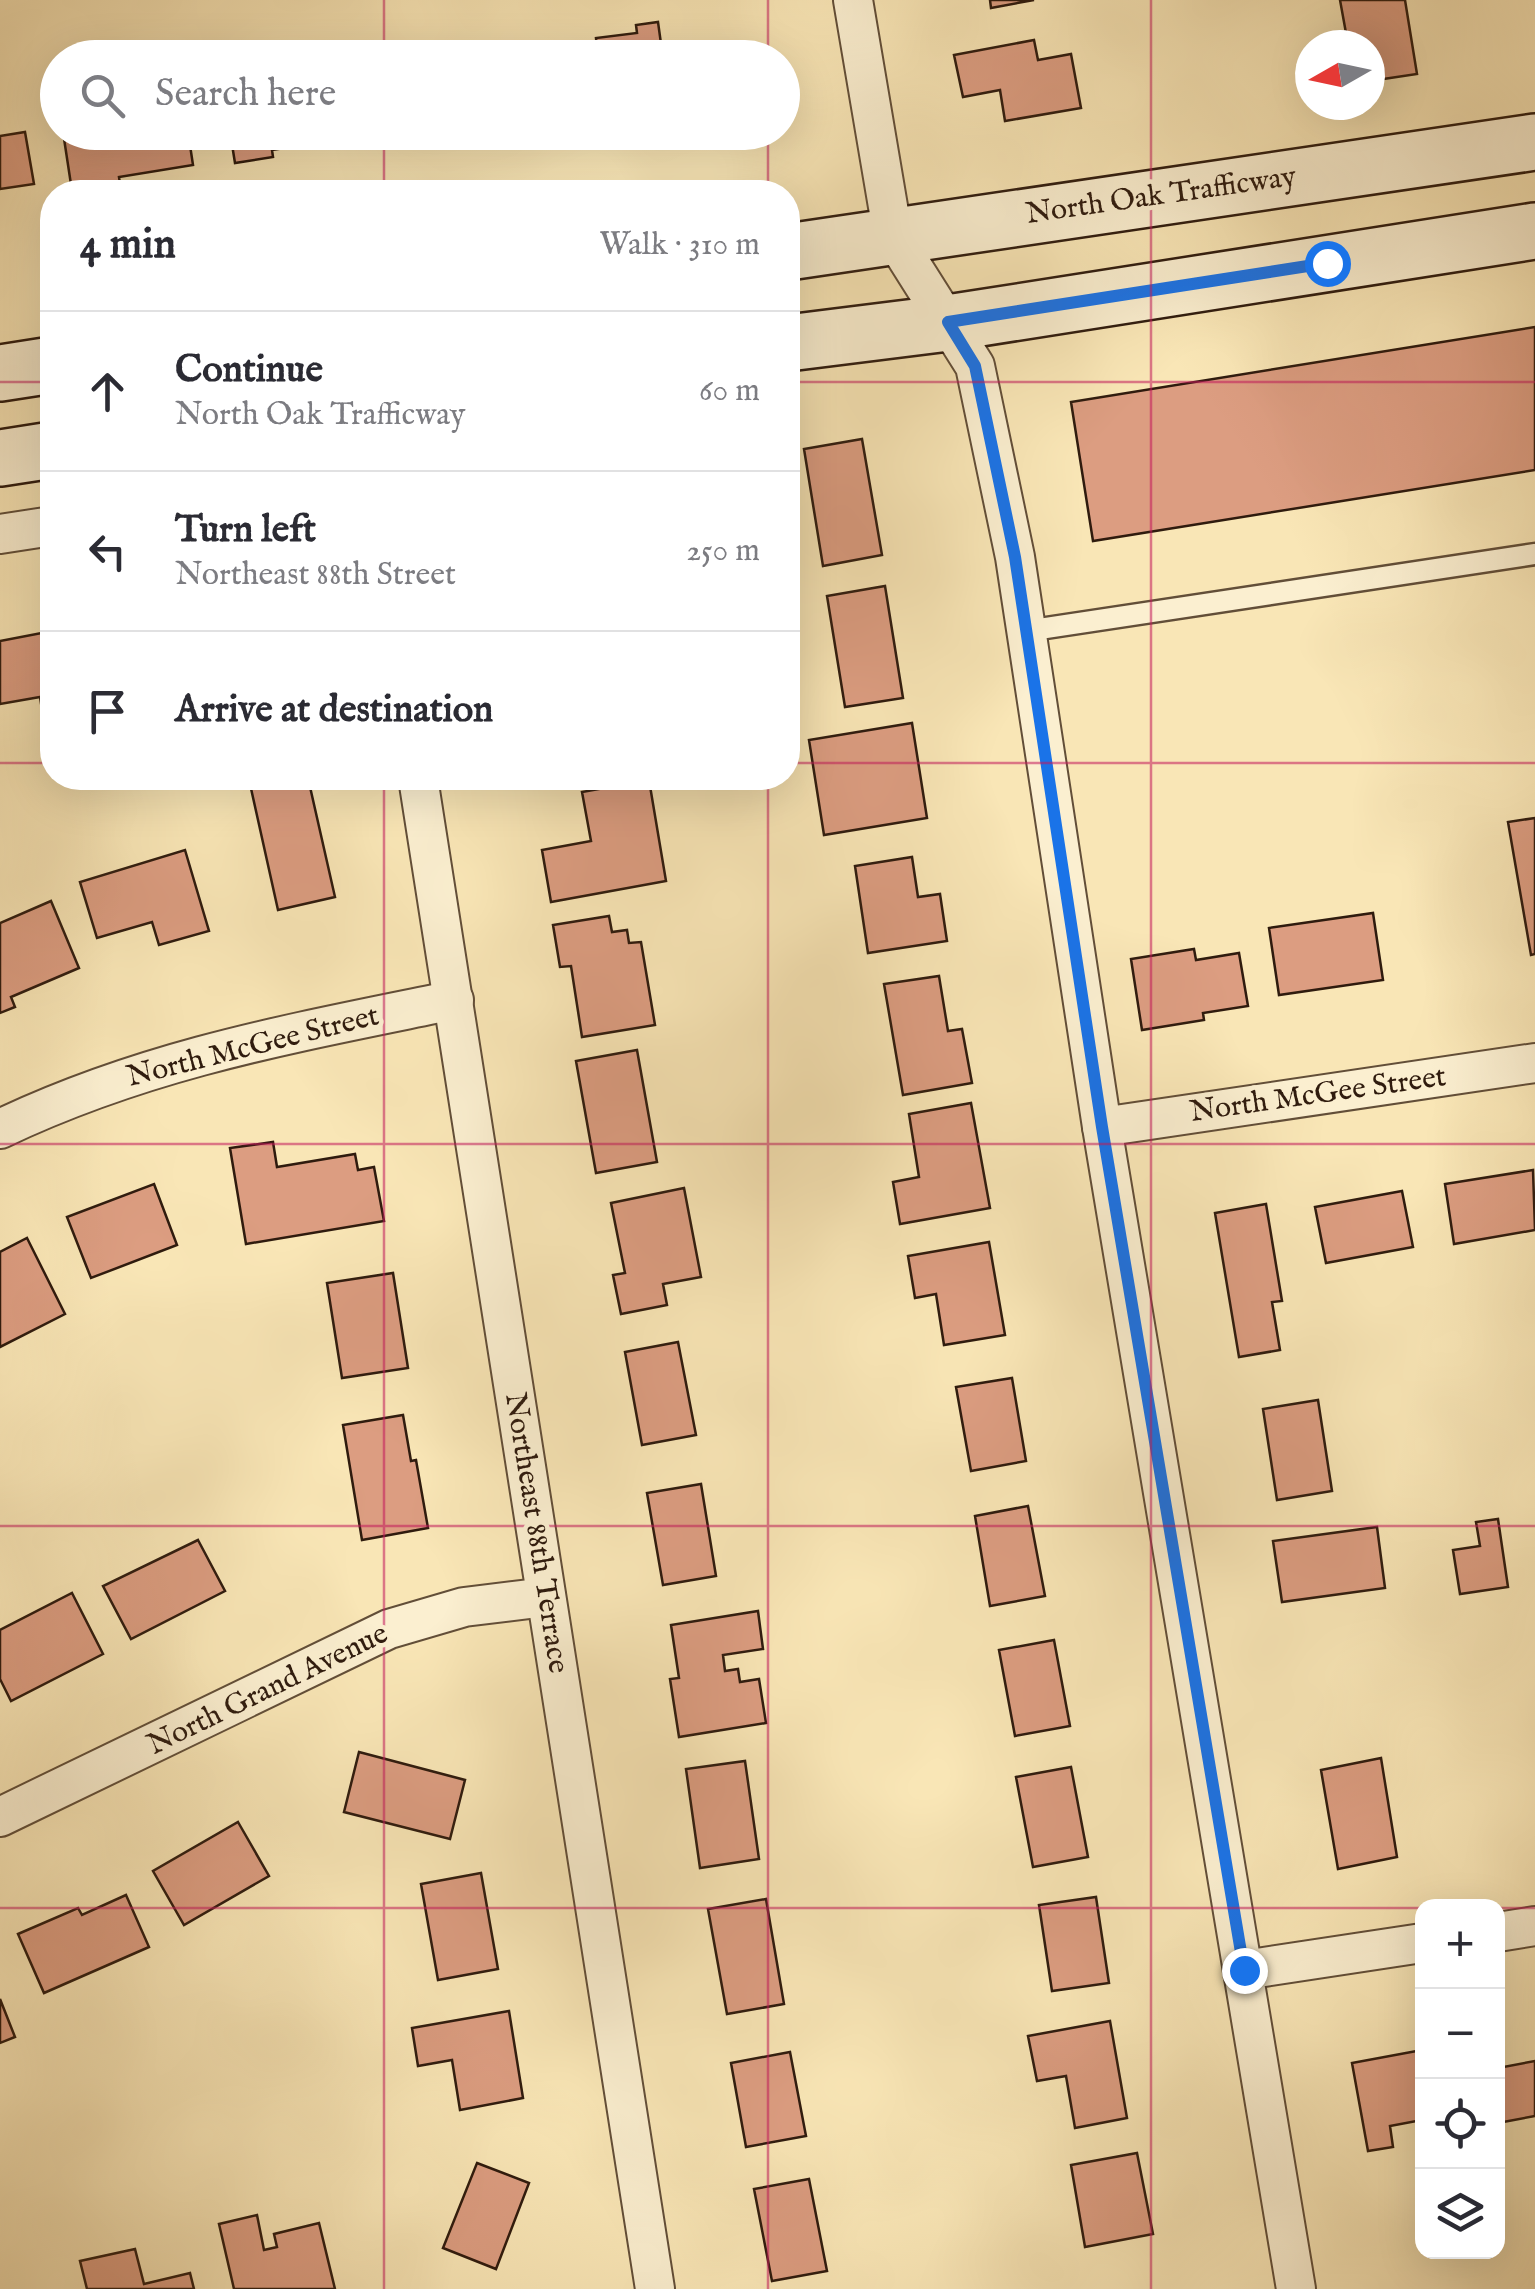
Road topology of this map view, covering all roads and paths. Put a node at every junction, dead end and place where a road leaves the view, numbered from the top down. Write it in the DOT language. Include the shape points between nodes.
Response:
graph roads {
  1 [pos="853,0"];
  2 [pos="1535,142"];
  3 [pos="1535,231"];
  4 [pos="893,236"];
  5 [pos="800,250"];
  6 [pos="948,322"];
  7 [pos="800,341"];
  8 [pos="40,367"];
  9 [pos="0,373"];
  10 [pos="40,452"];
  11 [pos="0,458"];
  12 [pos="40,528"];
  13 [pos="0,534"];
  14 [pos="1535,554"];
  15 [pos="1026,631"];
  16 [pos="420,790"];
  17 [pos="454,1000"];
  18 [pos="1535,1063"];
  19 [pos="1102,1127"];
  20 [pos="0,1130"];
  21 [pos="546,1597"];
  22 [pos="0,1817"];
  23 [pos="1535,1926"];
  24 [pos="1505,1931"];
  25 [pos="1415,1944"];
  26 [pos="1244,1970"];
  27 [pos="655,2289"];
  28 [pos="1296,2289"];
  1 -- 4 [label="street"];
  2 -- 4 [label="main road, North Oak Trafficway"];
  3 -- 6 [label="main road"];
  4 -- 5 [label="main road, North Oak Trafficway"];
  4 -- 6 [label="street"];
  6 -- 7 [label="main road"];
  6 -- 15 [label="street" via="975,366"];
  8 -- 9 [label="main road"];
  10 -- 11 [label="main road"];
  12 -- 13 [label="street"];
  14 -- 15 [label="lane"];
  15 -- 19 [label="street"];
  16 -- 17 [label="street, Northeast 88th Terrace"];
  17 -- 20 [label="street, North McGee Street" via="226,1047 114,1080"];
  17 -- 21 [label="street, Northeast 88th Terrace"];
  18 -- 19 [label="street, North McGee Street"];
  19 -- 26 [label="street"];
  21 -- 22 [label="street, North Grand Avenue" via="464,1607 389,1629"];
  21 -- 27 [label="street, Northeast 88th Terrace"];
  23 -- 24 [label="street"];
  25 -- 26 [label="street"];
  26 -- 28 [label="street"];
}
